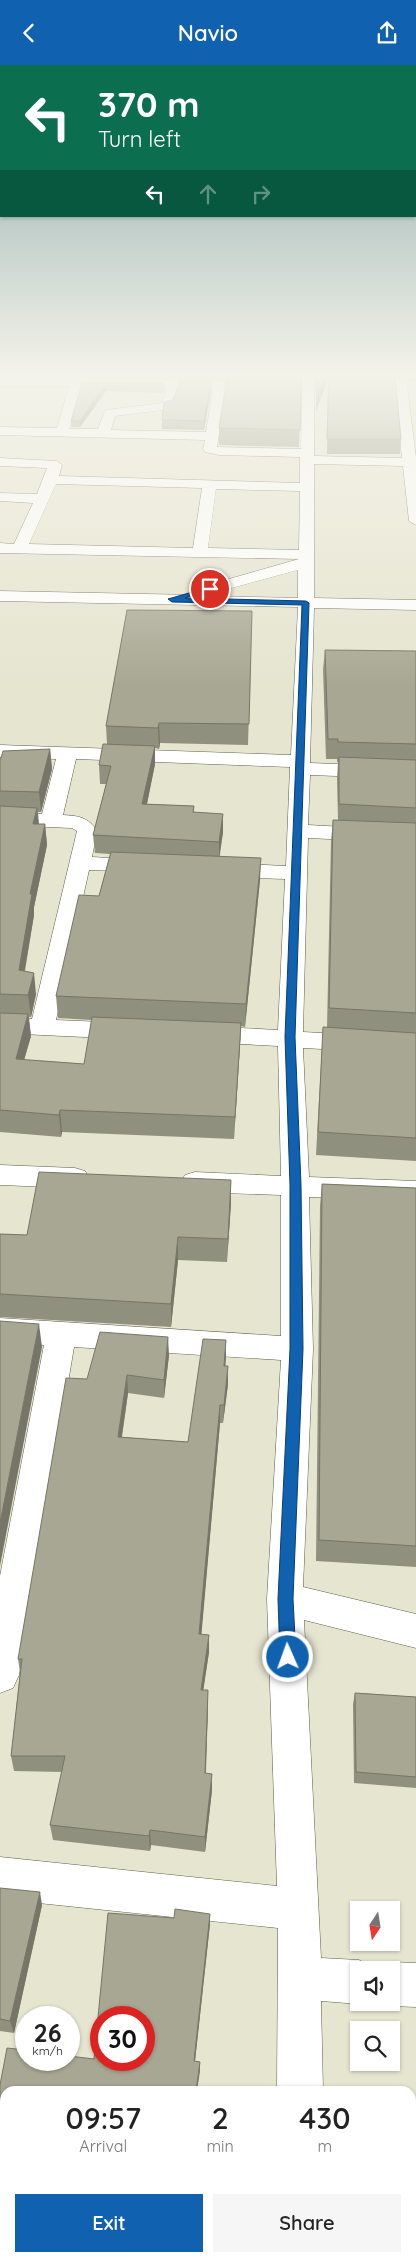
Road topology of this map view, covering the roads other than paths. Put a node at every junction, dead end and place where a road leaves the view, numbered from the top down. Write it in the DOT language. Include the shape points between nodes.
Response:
graph roads {
  1 [pos="51,480"];
  2 [pos="235,480"];
  3 [pos="306,480"];
  4 [pos="414,480"];
  5 [pos="210,484"];
  6 [pos="0,497"];
  7 [pos="415,497"];
  8 [pos="43,499"];
  9 [pos="416,521"];
  10 [pos="0,548"];
  11 [pos="20,548"];
  12 [pos="200,553"];
  13 [pos="306,559"];
  14 [pos="0,596"];
  15 [pos="172,599"];
  16 [pos="306,603"];
  17 [pos="416,605"];
  18 [pos="0,751"];
  19 [pos="66,755"];
  20 [pos="299,765"];
  21 [pos="416,773"];
  22 [pos="0,819"];
  23 [pos="51,821"];
  24 [pos="297,831"];
  25 [pos="416,837"];
  26 [pos="80,863"];
  27 [pos="162,867"];
  28 [pos="201,869"];
  29 [pos="296,873"];
  30 [pos="0,1025"];
  31 [pos="42,1027"];
  32 [pos="146,1032"];
  33 [pos="185,1033"];
  34 [pos="290,1037"];
  35 [pos="416,1046"];
  36 [pos="0,1175"];
  37 [pos="98,1179"];
  38 [pos="167,1181"];
  39 [pos="295,1185"];
  40 [pos="416,1191"];
  41 [pos="0,1330"];
  42 [pos="61,1335"];
  43 [pos="297,1349"];
  44 [pos="285,1599"];
  45 [pos="416,1631"];
  46 [pos="0,1675"];
  47 [pos="0,1877"];
  48 [pos="299,1909"];
  49 [pos="300,1978"];
  50 [pos="350,1981"];
  51 [pos="400,1984"];
  52 [pos="416,1985"];
  53 [pos="300,2086"];
  1 -- 5 [label="street"];
  1 -- 8 [label="street"];
  2 -- 5 [label="street"];
  3 -- 13 [label="street"];
  4 -- 7 [label="street"];
  5 -- 12 [label="street"];
  6 -- 8 [label="street"];
  7 -- 9 [label="street"];
  8 -- 11 [label="street"];
  10 -- 11 [label="street"];
  11 -- 12 [label="street"];
  12 -- 13 [label="street"];
  13 -- 15 [label="street"];
  13 -- 16 [label="street"];
  14 -- 15 [label="street"];
  15 -- 16 [label="street"];
  16 -- 17 [label="street"];
  16 -- 20 [label="street" via="312,662"];
  18 -- 19 [label="street"];
  19 -- 20 [label="street"];
  19 -- 23 [label="street"];
  20 -- 21 [label="street"];
  20 -- 24 [label="street"];
  22 -- 23 [label="street"];
  23 -- 26 [label="street" via="83,825 87,831"];
  24 -- 25 [label="street"];
  24 -- 29 [label="street"];
  26 -- 27 [label="street"];
  26 -- 31 [label="street"];
  28 -- 29 [label="street"];
  29 -- 34 [label="street"];
  30 -- 31 [label="street"];
  31 -- 32 [label="street"];
  33 -- 34 [label="street"];
  34 -- 35 [label="street"];
  34 -- 39 [label="street"];
  36 -- 37 [label="street"];
  38 -- 39 [label="street"];
  39 -- 40 [label="street"];
  39 -- 43 [label="street"];
  41 -- 42 [label="street"];
  42 -- 43 [label="street"];
  42 -- 46 [label="street"];
  43 -- 44 [label="street"];
  44 -- 45 [label="street"];
  44 -- 48 [label="street"];
  47 -- 48 [label="street"];
  48 -- 49 [label="street"];
  49 -- 50 [label="street"];
  49 -- 53 [label="street"];
  51 -- 52 [label="street"];
}
